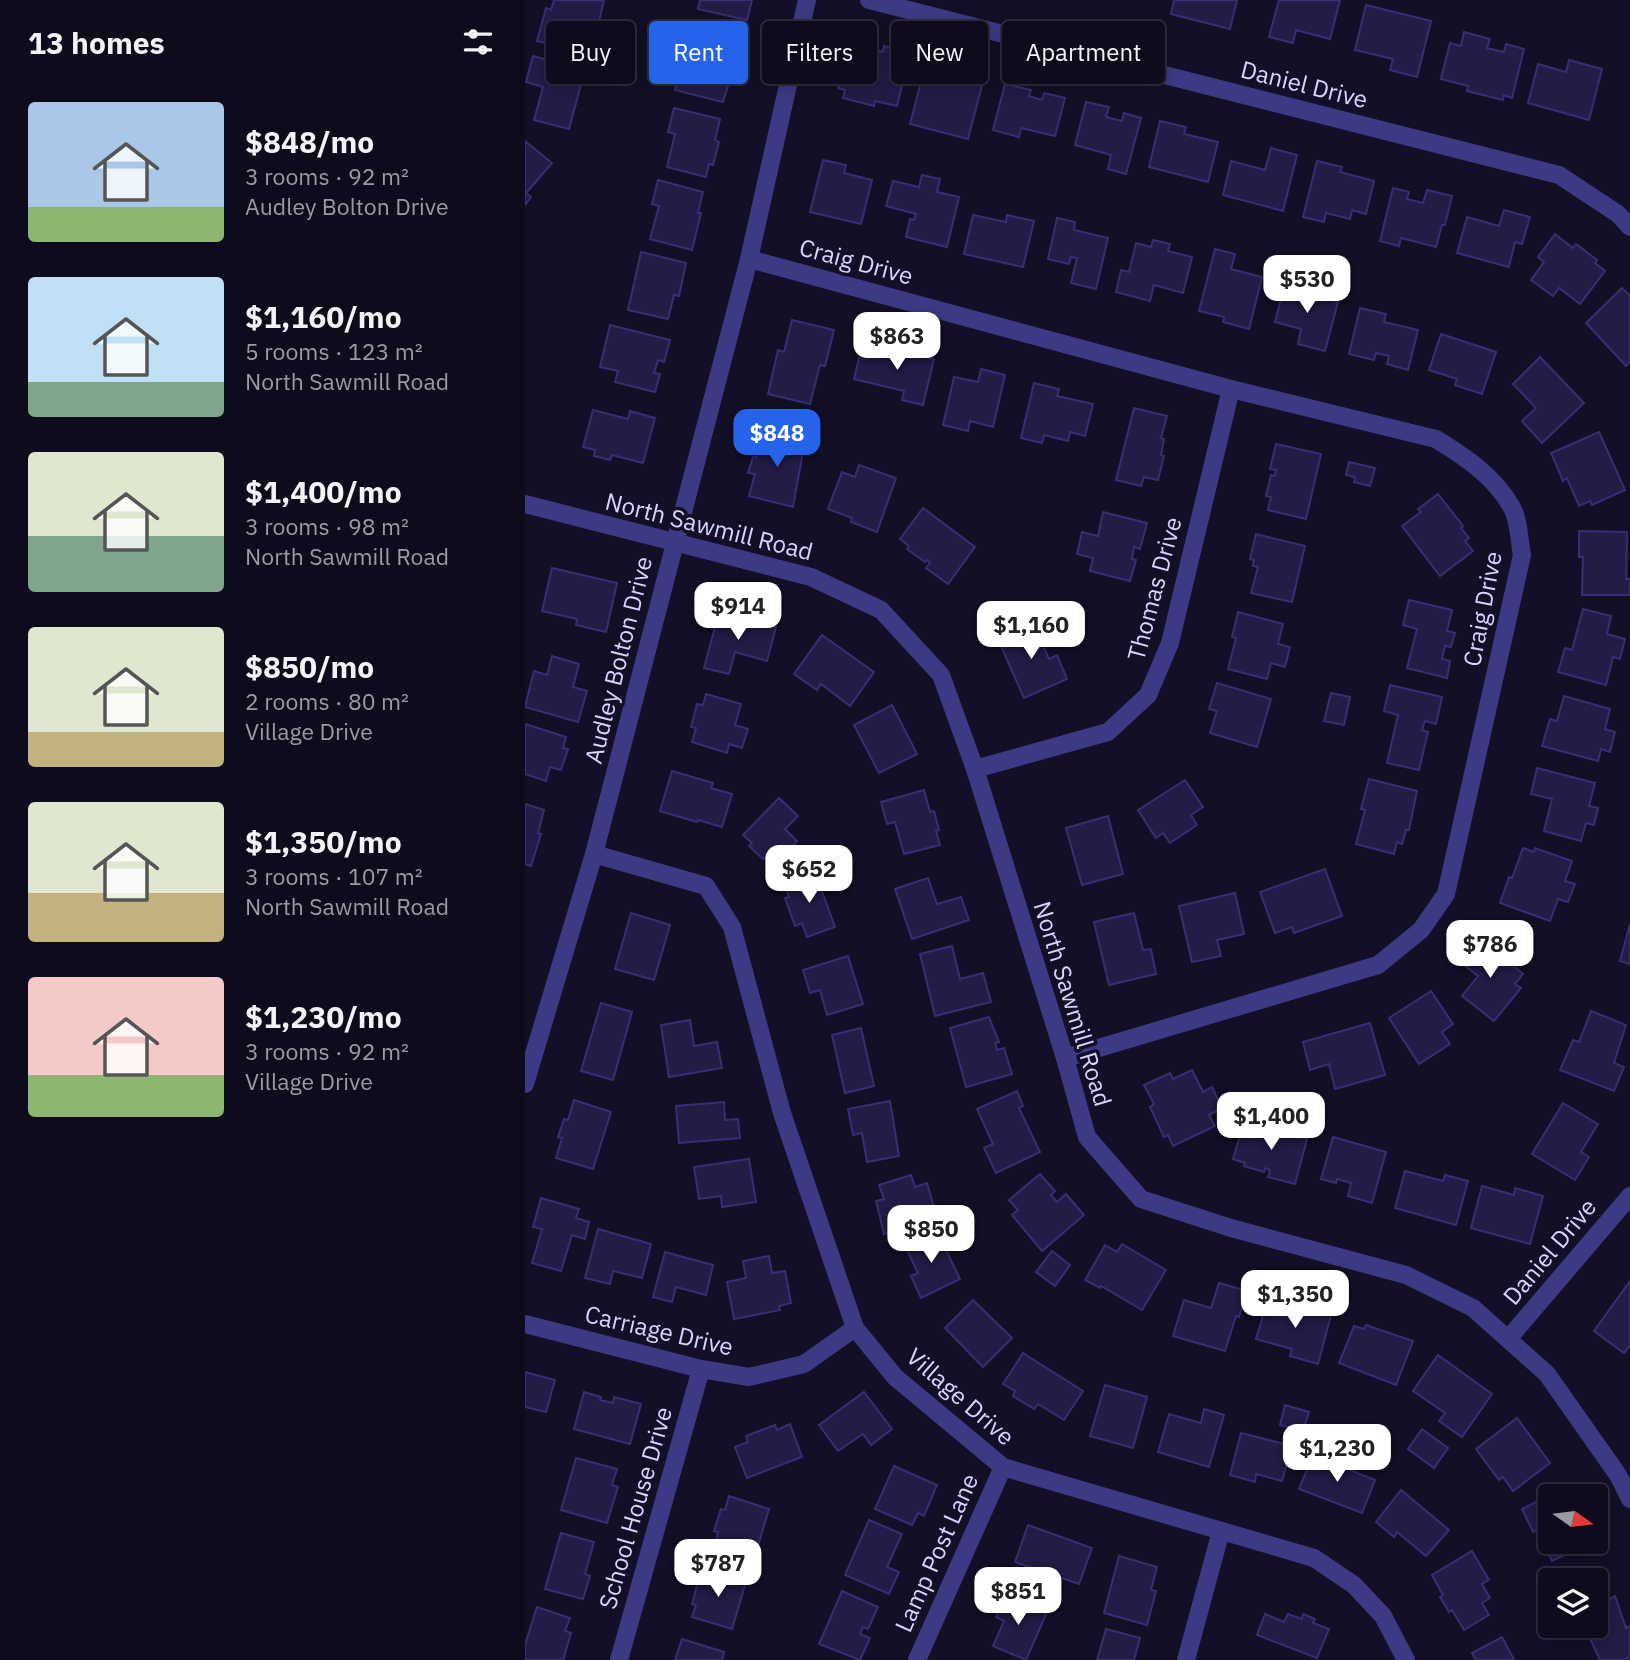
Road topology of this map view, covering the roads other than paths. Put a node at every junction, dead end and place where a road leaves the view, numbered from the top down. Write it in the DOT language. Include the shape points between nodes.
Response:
graph roads {
  1 [pos="807,0"];
  2 [pos="869,0"];
  3 [pos="1630,227"];
  4 [pos="749,259"];
  5 [pos="1231,389"];
  6 [pos="525,505"];
  7 [pos="674,544"];
  8 [pos="975,769"];
  9 [pos="594,854"];
  10 [pos="1065,1058"];
  11 [pos="525,1084"];
  12 [pos="1630,1196"];
  13 [pos="525,1324"];
  14 [pos="855,1328"];
  15 [pos="1508,1339"];
  16 [pos="701,1369"];
  17 [pos="1003,1467"];
  18 [pos="1630,1499"];
  19 [pos="1221,1531"];
  20 [pos="619,1660"];
  21 [pos="916,1660"];
  22 [pos="1186,1660"];
  23 [pos="1406,1660"];
  1 -- 4 [label="street, Audley Bolton Drive"];
  2 -- 3 [label="street, Daniel Drive" via="1559,175"];
  4 -- 5 [label="street, Craig Drive"];
  4 -- 7 [label="street, Audley Bolton Drive"];
  5 -- 8 [label="street, Thomas Drive" via="1170,643 1149,695 1108,732"];
  5 -- 10 [label="street, Craig Drive" via="1436,439 1466,457 1513,508 1522,555 1446,894 1421,930 1378,965"];
  6 -- 7 [label="street, North Sawmill Road"];
  7 -- 8 [label="street, North Sawmill Road" via="811,577 881,610 941,675"];
  7 -- 9 [label="street, Audley Bolton Drive"];
  8 -- 10 [label="street, North Sawmill Road"];
  9 -- 11 [label="street, Audley Bolton Drive"];
  9 -- 14 [label="street, Village Drive" via="706,886 732,927 782,1113"];
  10 -- 15 [label="street, North Sawmill Road" via="1087,1138 1141,1199 1406,1275 1473,1308"];
  12 -- 15 [label="street, Daniel Drive"];
  13 -- 16 [label="street, Carriage Drive"];
  14 -- 16 [label="street, Carriage Drive" via="804,1364 749,1377"];
  14 -- 17 [label="street, Village Drive" via="895,1377"];
  15 -- 18 [label="street, North Sawmill Road" via="1547,1374"];
  16 -- 20 [label="street, School House Drive"];
  17 -- 19 [label="street, Village Drive"];
  17 -- 21 [label="street, Lamp Post Lane"];
  19 -- 22 [label="street"];
  19 -- 23 [label="street, Village Drive" via="1314,1558 1354,1585 1383,1616"];
}
